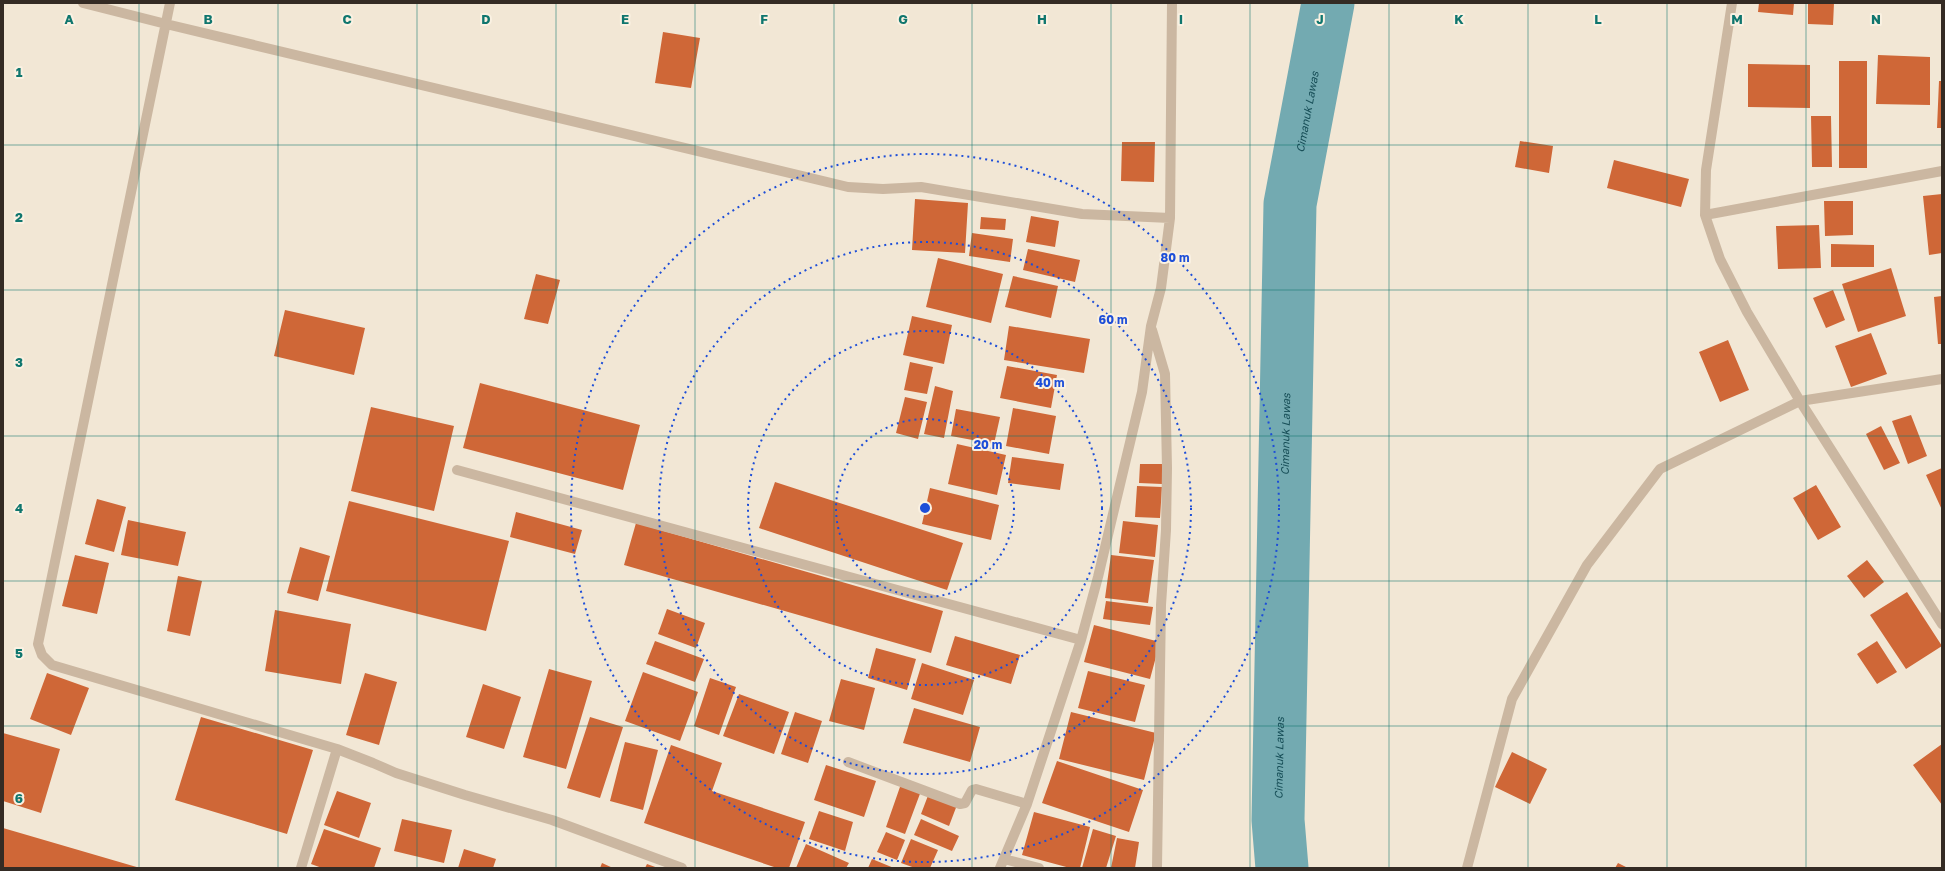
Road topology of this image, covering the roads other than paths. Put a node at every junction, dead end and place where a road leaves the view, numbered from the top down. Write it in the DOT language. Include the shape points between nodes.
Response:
graph roads {
  1 [pos="83,3"];
  2 [pos="170,3"];
  3 [pos="1172,3"];
  4 [pos="1732,3"];
  5 [pos="166,24"];
  6 [pos="1942,171"];
  7 [pos="1705,215"];
  8 [pos="1170,218"];
  9 [pos="1151,326"];
  10 [pos="1942,379"];
  11 [pos="1800,401"];
  12 [pos="457,470"];
  13 [pos="1942,624"];
  14 [pos="1081,640"];
  15 [pos="337,749"];
  16 [pos="848,762"];
  17 [pos="1027,804"];
  18 [pos="1002,863"];
  19 [pos="301,868"];
  20 [pos="682,868"];
  21 [pos="1039,868"];
  22 [pos="1157,868"];
  23 [pos="1467,868"];
  1 -- 5 [label="street"];
  2 -- 5 [label="street"];
  3 -- 8 [label="street"];
  4 -- 7 [label="street" via="1706,170"];
  5 -- 8 [label="street" via="848,187 921,187 1082,214"];
  5 -- 15 [label="street" via="38,644 42,655 52,665"];
  6 -- 7 [label="street"];
  7 -- 11 [label="street" via="1720,259 1747,312"];
  8 -- 9 [label="street" via="1161,288"];
  9 -- 14 [label="street" via="1142,392"];
  9 -- 22 [label="street" via="1165,374 1167,468 1166,530 1160,606"];
  10 -- 11 [label="street"];
  11 -- 13 [label="street"];
  11 -- 23 [label="street" via="1660,469 1587,565 1512,699"];
  12 -- 14 [label="street"];
  14 -- 17 [label="street"];
  15 -- 19 [label="street"];
  15 -- 20 [label="street" via="396,773 552,820"];
  16 -- 17 [label="street" via="960,804 965,803 972,790 982,790"];
  17 -- 18 [label="street"];
  18 -- 21 [label="street"];
}
